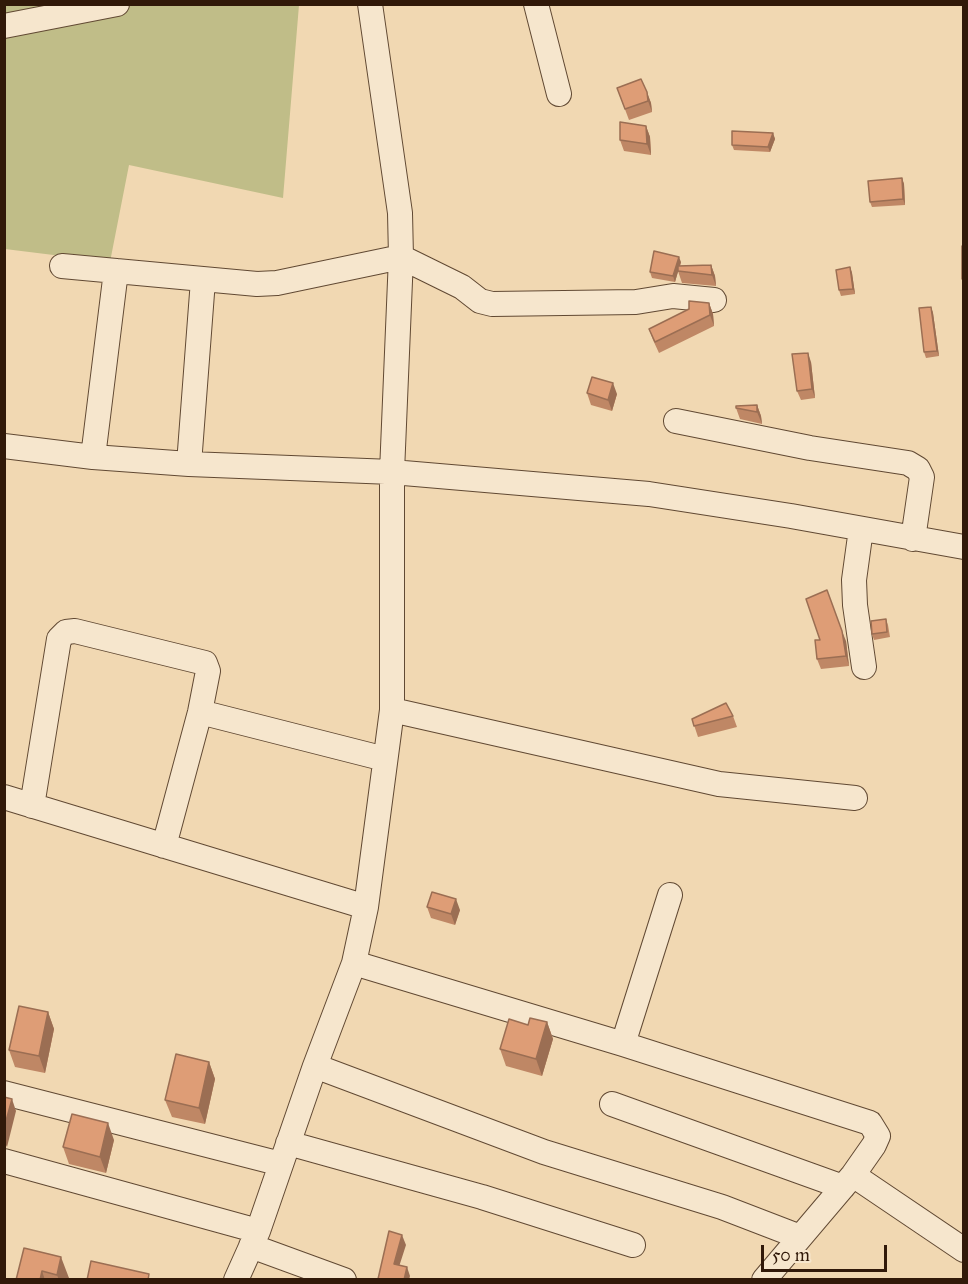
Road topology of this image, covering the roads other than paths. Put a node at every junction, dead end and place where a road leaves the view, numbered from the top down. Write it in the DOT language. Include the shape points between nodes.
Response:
graph roads {
  1 [pos="117,4"];
  2 [pos="370,4"];
  3 [pos="536,4"];
  4 [pos="4,26"];
  5 [pos="559,94"];
  6 [pos="400,257"];
  7 [pos="62,266"];
  8 [pos="116,271"];
  9 [pos="203,280"];
  10 [pos="714,300"];
  11 [pos="676,421"];
  12 [pos="4,446"];
  13 [pos="93,457"];
  14 [pos="189,464"];
  15 [pos="392,472"];
  16 [pos="861,529"];
  17 [pos="913,539"];
  18 [pos="963,548"];
  19 [pos="864,667"];
  20 [pos="392,710"];
  21 [pos="200,712"];
  22 [pos="386,759"];
  23 [pos="4,797"];
  24 [pos="855,798"];
  25 [pos="32,806"];
  26 [pos="164,846"];
  27 [pos="669,895"];
  28 [pos="366,907"];
  29 [pos="354,963"];
  30 [pos="623,1044"];
  31 [pos="315,1066"];
  32 [pos="4,1093"];
  33 [pos="612,1104"];
  34 [pos="285,1154"];
  35 [pos="4,1161"];
  36 [pos="848,1181"];
  37 [pos="800,1237"];
  38 [pos="254,1239"];
  39 [pos="633,1245"];
  40 [pos="963,1250"];
  41 [pos="236,1280"];
  42 [pos="344,1280"];
  43 [pos="764,1280"];
  1 -- 4 [label="street"];
  2 -- 6 [label="street" via="400,213"];
  3 -- 5 [label="street"];
  6 -- 9 [label="street" via="277,283"];
  6 -- 10 [label="street" via="462,287 480,302 492,304 636,302 673,297"];
  6 -- 15 [label="street"];
  7 -- 8 [label="street"];
  8 -- 9 [label="street"];
  8 -- 13 [label="street"];
  9 -- 14 [label="street"];
  11 -- 17 [label="street" via="908,464 922,477"];
  12 -- 13 [label="street"];
  13 -- 14 [label="street"];
  14 -- 15 [label="street"];
  15 -- 16 [label="street" via="649,494"];
  15 -- 20 [label="street"];
  16 -- 17 [label="street"];
  16 -- 19 [label="street" via="854,580"];
  17 -- 18 [label="street"];
  20 -- 22 [label="street"];
  20 -- 24 [label="street" via="719,784"];
  21 -- 22 [label="street"];
  21 -- 25 [label="street" via="208,671 205,663 66,632 59,639"];
  21 -- 26 [label="street"];
  22 -- 28 [label="street"];
  23 -- 25 [label="street"];
  25 -- 26 [label="street"];
  26 -- 28 [label="street"];
  27 -- 30 [label="street"];
  28 -- 29 [label="street"];
  29 -- 30 [label="street"];
  29 -- 31 [label="street"];
  30 -- 36 [label="street" via="870,1123 878,1136"];
  31 -- 34 [label="street"];
  31 -- 37 [label="street" via="544,1152 722,1207"];
  32 -- 34 [label="street"];
  33 -- 36 [label="street"];
  34 -- 38 [label="street"];
  34 -- 39 [label="street" via="482,1197"];
  35 -- 38 [label="street"];
  36 -- 37 [label="street"];
  36 -- 40 [label="street"];
  37 -- 43 [label="street"];
  38 -- 41 [label="street"];
  38 -- 42 [label="street"];
}
